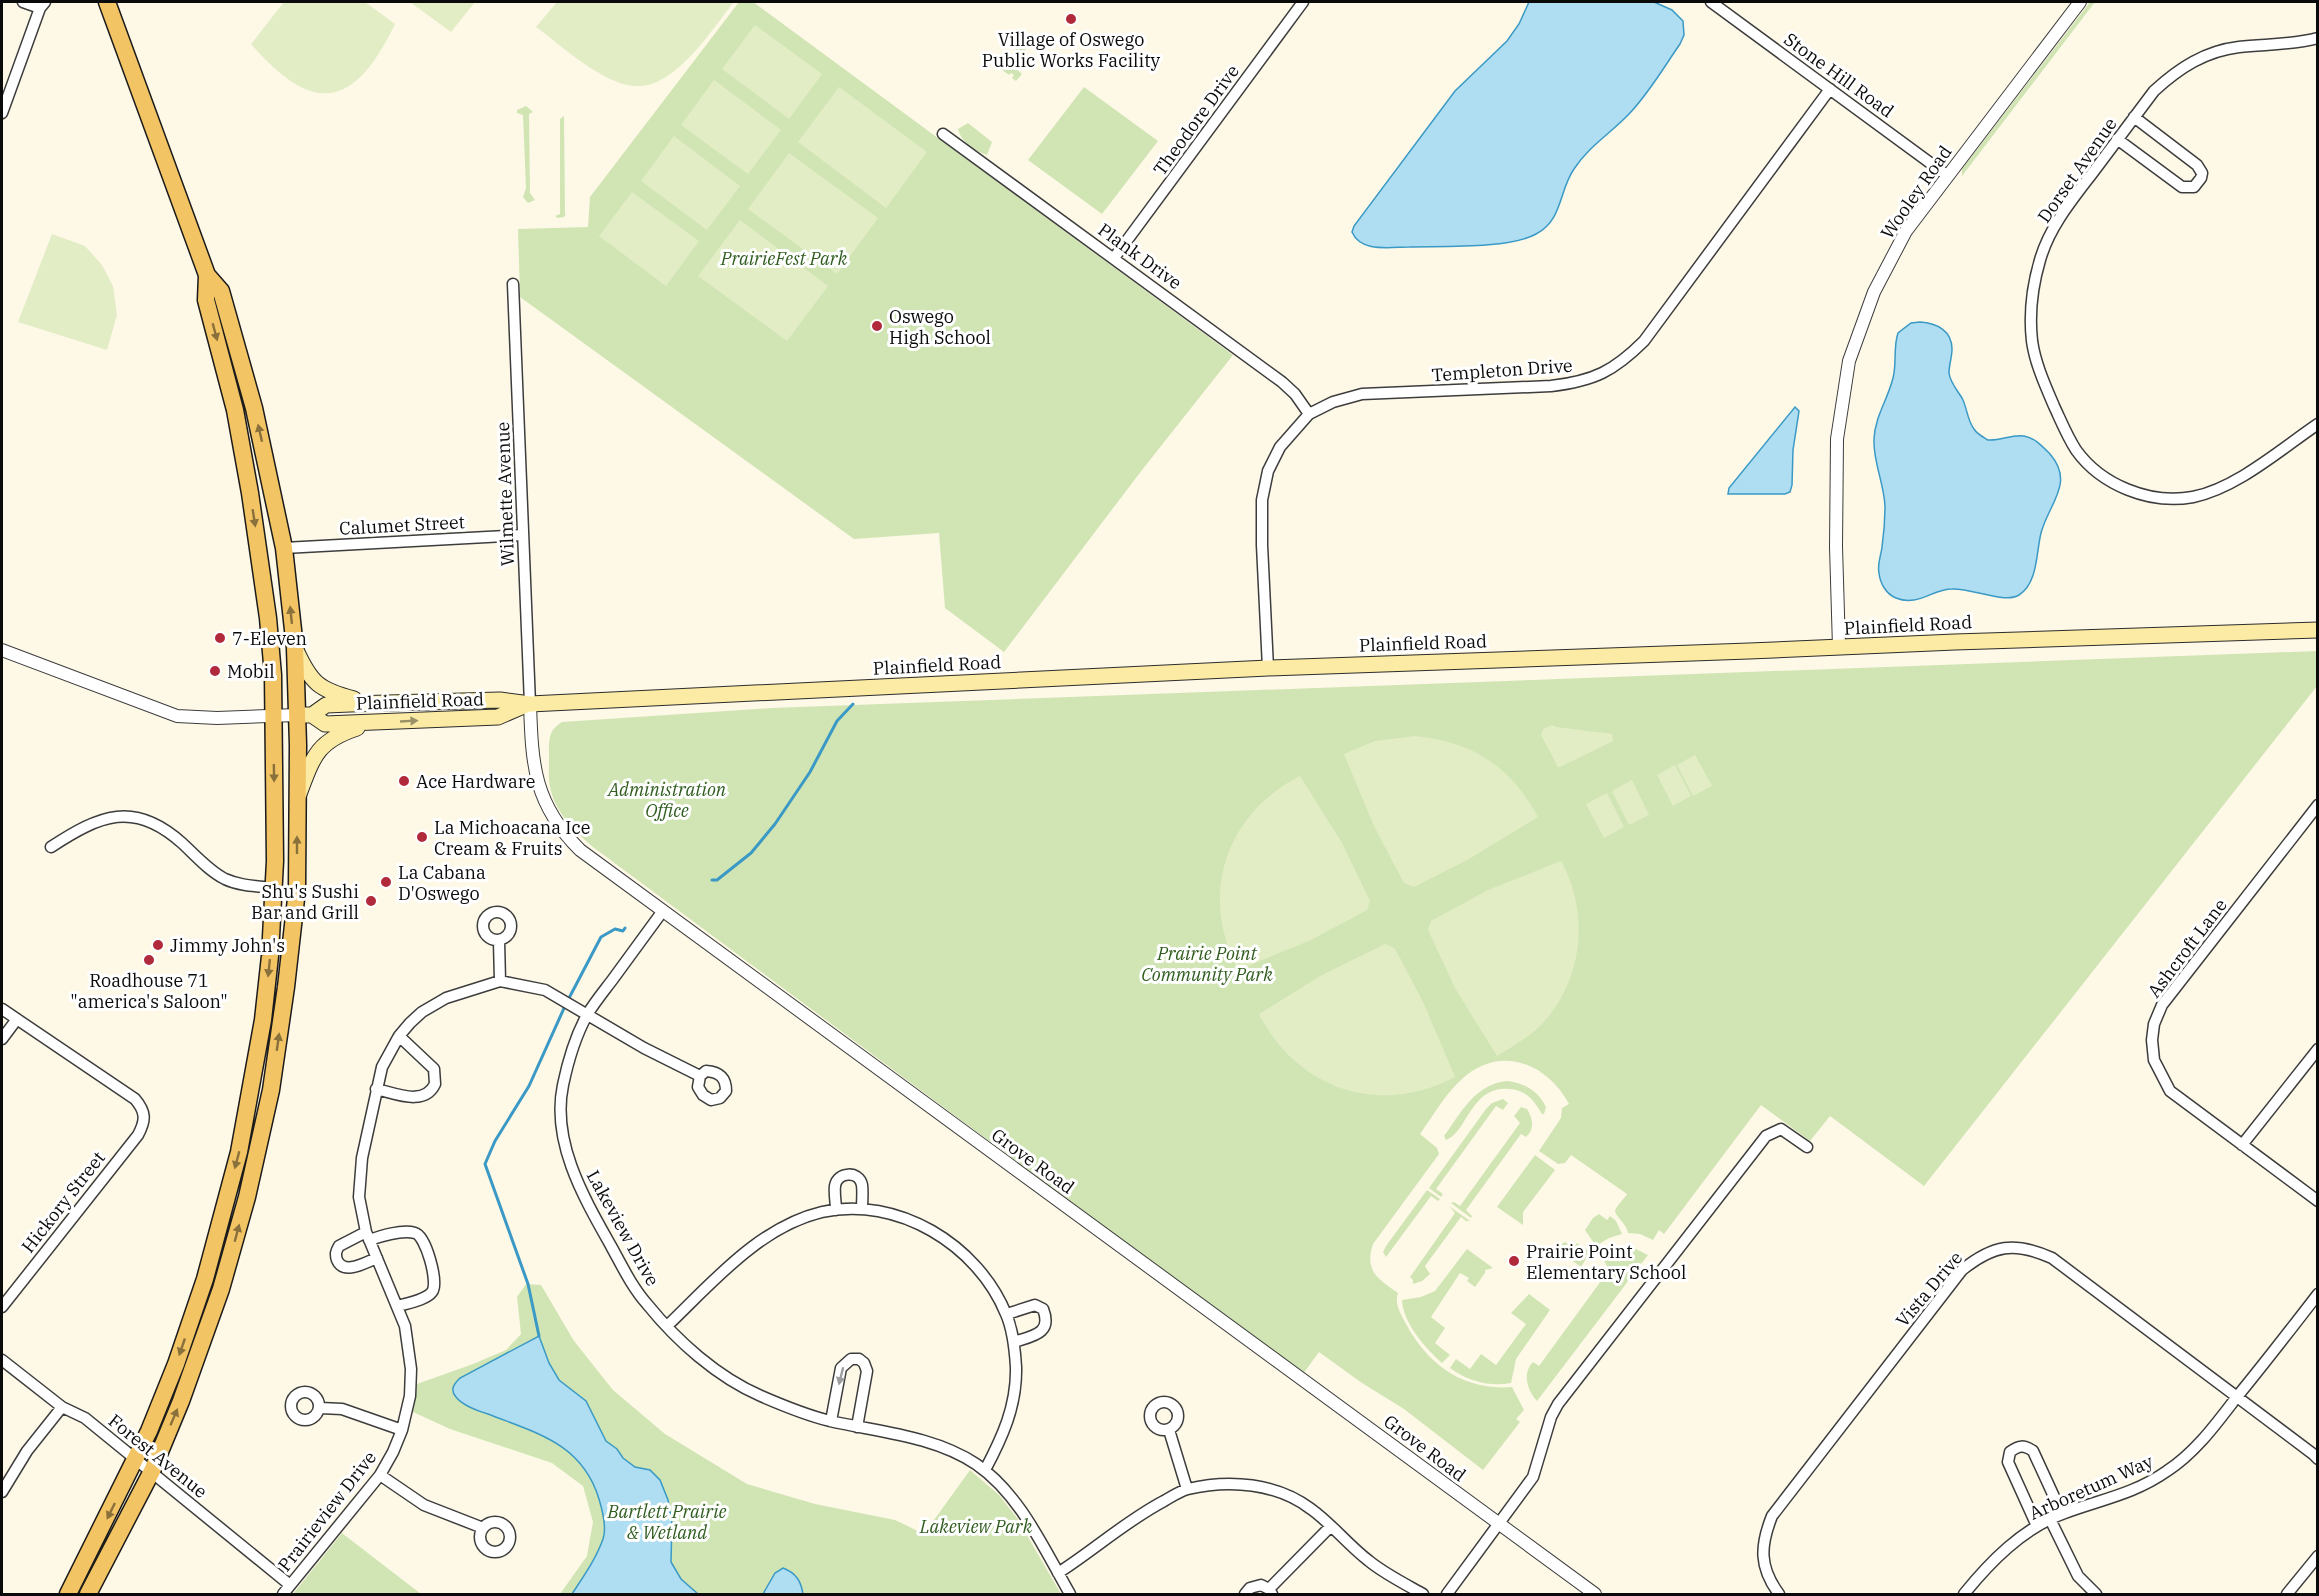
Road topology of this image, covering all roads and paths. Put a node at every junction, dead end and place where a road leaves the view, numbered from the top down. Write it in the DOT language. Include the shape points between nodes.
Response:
graph roads {
  1 [pos="23,2"];
  2 [pos="106,2"];
  3 [pos="1303,2"];
  4 [pos="1711,2"];
  5 [pos="2080,2"];
  6 [pos="42,5"];
  7 [pos="2318,38"];
  8 [pos="1830,89"];
  9 [pos="2,113"];
  10 [pos="2134,117"];
  11 [pos="943,134"];
  12 [pos="2117,139"];
  13 [pos="1948,176"];
  14 [pos="1114,258"];
  15 [pos="207,275"];
  16 [pos="513,284"];
  17 [pos="1309,414"];
  18 [pos="2318,423"];
  19 [pos="523,535"];
  20 [pos="284,548"];
  21 [pos="2318,630"];
  22 [pos="1839,647"];
  23 [pos="295,648"];
  24 [pos="2,650"];
  25 [pos="1268,668"];
  26 [pos="371,704"];
  27 [pos="530,704"];
  28 [pos="273,715"];
  29 [pos="305,715"];
  30 [pos="372,723"];
  31 [pos="297,800"];
  32 [pos="2318,805"];
  33 [pos="51,847"];
  34 [pos="274,888"];
  35 [pos="662,912"];
  36 [pos="499,941"];
  37 [pos="500,981"];
  38 [pos="2,1009"];
  39 [pos="588,1014"];
  40 [pos="17,1019"];
  41 [pos="399,1036"];
  42 [pos="2,1039"];
  43 [pos="2318,1049"];
  44 [pos="700,1076"];
  45 [pos="376,1089"];
  46 [pos="2242,1145"];
  47 [pos="1807,1147"];
  48 [pos="2318,1201"];
  49 [pos="862,1209"];
  50 [pos="836,1210"];
  51 [pos="368,1236"];
  52 [pos="377,1257"];
  53 [pos="2318,1293"];
  54 [pos="398,1306"];
  55 [pos="2,1307"];
  56 [pos="1007,1314"];
  57 [pos="667,1326"];
  58 [pos="1014,1342"];
  59 [pos="2,1359"];
  60 [pos="2236,1398"];
  61 [pos="62,1407"];
  62 [pos="320,1408"];
  63 [pos="831,1421"];
  64 [pos="857,1427"];
  65 [pos="402,1430"];
  66 [pos="1169,1430"];
  67 [pos="136,1458"];
  68 [pos="2318,1459"];
  69 [pos="985,1470"];
  70 [pos="152,1471"];
  71 [pos="380,1475"];
  72 [pos="1187,1489"];
  73 [pos="2,1492"];
  74 [pos="2062,1514"];
  75 [pos="2050,1520"];
  76 [pos="1498,1524"];
  77 [pos="1330,1526"];
  78 [pos="2037,1526"];
  79 [pos="483,1528"];
  80 [pos="2318,1556"];
  81 [pos="1058,1573"];
  82 [pos="290,1585"];
  83 [pos="1270,1592"];
  84 [pos="68,1594"];
  85 [pos="88,1594"];
  86 [pos="283,1594"];
  87 [pos="1070,1594"];
  88 [pos="1245,1594"];
  89 [pos="1423,1594"];
  90 [pos="1448,1594"];
  91 [pos="1595,1594"];
  92 [pos="1779,1594"];
  93 [pos="1964,1594"];
  94 [pos="2096,1594"];
  95 [pos="2287,1594"];
  1 -- 6 [label="street"];
  2 -- 15 [label="main road"];
  3 -- 14 [label="street, Theodore Drive"];
  4 -- 8 [label="street, Stone Hill Road"];
  5 -- 13 [label="street, Wooley Road"];
  6 -- 9 [label="street"];
  7 -- 10 [label="street, Dorset Avenue" via="2238,47 2198,58 2167,80"];
  8 -- 13 [label="street, Stone Hill Road"];
  8 -- 17 [label="street, Templeton Drive" via="1644,341 1606,372 1580,382 1551,386 1362,394"];
  10 -- 12 [label="street, Dorset Avenue"];
  10 -- 12 [label="street" via="2197,165 2202,173 2198,183 2182,187"];
  11 -- 14 [label="street, Plank Drive"];
  12 -- 18 [label="street, Dorset Avenue" via="2062,213 2040,258 2033,289 2036,359 2056,411 2078,452 2104,477 2135,493 2172,499 2191,497 2233,482"];
  13 -- 22 [label="street, Wooley Road" via="1906,231 1874,292 1849,361 1837,439"];
  14 -- 17 [label="street, Plank Drive" via="1282,382"];
  20 -- 15 [label="main road, one-way" via="254,408 221,291"];
  15 -- 28 [label="main road, one-way" via="206,300 235,410 261,561 273,675"];
  16 -- 19 [label="street, Wilmette Avenue"];
  17 -- 25 [label="street, Templeton Drive" via="1280,447 1268,471 1262,500"];
  19 -- 20 [label="street, Calumet Street"];
  19 -- 27 [label="street, Wilmette Avenue"];
  23 -- 20 [label="main road, one-way"];
  21 -- 22 [label="main road, Plainfield Road"];
  22 -- 25 [label="main road, Plainfield Road"];
  23 -- 26 [label="main road" via="312,681 324,690"];
  23 -- 29 [label="main road"];
  24 -- 28 [label="street" via="177,716"];
  25 -- 27 [label="main road, Plainfield Road"];
  26 -- 27 [label="main road, Plainfield Road" via="500,700"];
  26 -- 29 [label="main road, Plainfield Road" via="326,705"];
  30 -- 27 [label="main road, Plainfield Road, one-way" via="498,717"];
  27 -- 35 [label="street, Grove Road" via="535,776 554,820 580,850"];
  28 -- 29 [label="street"];
  28 -- 34 [label="main road, one-way"];
  29 -- 30 [label="main road, Plainfield Road" via="325,724"];
  29 -- 31 [label="main road"];
  30 -- 31 [label="main road" via="340,734 322,747"];
  70 -- 31 [label="main road, one-way" via="217,1300 258,1153 288,974 297,890"];
  32 -- 46 [label="street, Ashcroft Lane" via="2162,1005 2154,1024 2154,1060 2170,1091"];
  33 -- 34 [label="street" via="103,818 126,816 152,822 170,832 223,878"];
  34 -- 67 [label="main road, one-way" via="263,1020 239,1152 198,1300"];
  35 -- 39 [label="street, Lakeview Drive"];
  35 -- 76 [label="street, Grove Road"];
  36 -- 37 [label="street"];
  37 -- 39 [label="street, Prairieview Drive" via="545,990"];
  37 -- 41 [label="street, Prairieview Drive" via="446,998 422,1012"];
  38 -- 40 [label="street"];
  39 -- 44 [label="street, Prairieview Drive"];
  39 -- 57 [label="street, Lakeview Drive" via="571,1052 562,1088 567,1155 579,1188 631,1283"];
  40 -- 42 [label="street"];
  40 -- 55 [label="street, Hickory Street" via="135,1099 142,1107 144,1124"];
  41 -- 45 [label="street, Prairieview Drive" via="382,1067"];
  41 -- 45 [label="street" via="434,1069 435,1084 430,1092 413,1097"];
  43 -- 46 [label="street"];
  45 -- 51 [label="street, Prairieview Drive" via="359,1174 360,1207"];
  46 -- 48 [label="street, Ashcroft Lane"];
  47 -- 76 [label="street" via="1781,1129 1766,1136 1558,1404 1533,1477"];
  49 -- 50 [label="street"];
  49 -- 50 [label="street" via="862,1183 850,1174 840,1177 835,1184"];
  49 -- 56 [label="street" via="899,1216 929,1228 959,1249 988,1280"];
  50 -- 57 [label="street" via="821,1212 770,1234 743,1254"];
  51 -- 52 [label="street, Prairieview Drive"];
  51 -- 52 [label="street" via="339,1246 337,1260 350,1268"];
  51 -- 54 [label="street" via="409,1232 424,1240 434,1288 426,1297"];
  52 -- 54 [label="street, Prairieview Drive"];
  53 -- 60 [label="street, Arboretum Way"];
  54 -- 65 [label="street, Prairieview Drive" via="411,1369"];
  56 -- 58 [label="street"];
  56 -- 58 [label="street" via="1035,1305 1043,1309 1047,1318 1038,1334"];
  57 -- 63 [label="street, Lakeview Drive" via="699,1356 758,1395"];
  58 -- 69 [label="street" via="1012,1406 1003,1436"];
  59 -- 61 [label="street, Forest Avenue"];
  60 -- 68 [label="street, Vista Drive"];
  60 -- 74 [label="street, Arboretum Way" via="2168,1471 2135,1490"];
  60 -- 92 [label="street, Vista Drive" via="2052,1258 2031,1248 1993,1251 1962,1270 1772,1516 1762,1557 1769,1581"];
  61 -- 67 [label="street, Forest Avenue" via="85,1418"];
  61 -- 73 [label="street" via="27,1451"];
  62 -- 65 [label="street" via="342,1409"];
  63 -- 64 [label="street, Lakeview Drive"];
  64 -- 63 [label="street, one-way" via="867,1371 859,1359 851,1359 842,1368"];
  64 -- 69 [label="street, Lakeview Drive" via="926,1442"];
  65 -- 71 [label="street, Prairieview Drive"];
  66 -- 72 [label="street"];
  67 -- 70 [label="street, Forest Avenue"];
  67 -- 84 [label="main road, one-way"];
  69 -- 81 [label="street, Lakeview Drive" via="1027,1520"];
  70 -- 82 [label="street, Forest Avenue"];
  70 -- 85 [label="main road"];
  71 -- 79 [label="street" via="424,1504"];
  71 -- 82 [label="street, Prairieview Drive"];
  72 -- 77 [label="street" via="1231,1484 1271,1489 1310,1508"];
  72 -- 81 [label="street" via="1145,1511"];
  74 -- 75 [label="street, Arboretum Way"];
  74 -- 78 [label="street" via="2033,1451 2018,1446 2010,1452 2008,1462"];
  75 -- 78 [label="street, Arboretum Way"];
  75 -- 94 [label="street" via="2078,1576"];
  76 -- 90 [label="street"];
  76 -- 91 [label="street, Grove Road"];
  77 -- 83 [label="street"];
  77 -- 89 [label="street" via="1369,1561"];
  78 -- 93 [label="street, Arboretum Way" via="1994,1560"];
  80 -- 95 [label="street"];
  81 -- 87 [label="street, Lakeview Drive"];
  82 -- 86 [label="street, Prairieview Drive"];
  83 -- 88 [label="street" via="1261,1585"];
}
